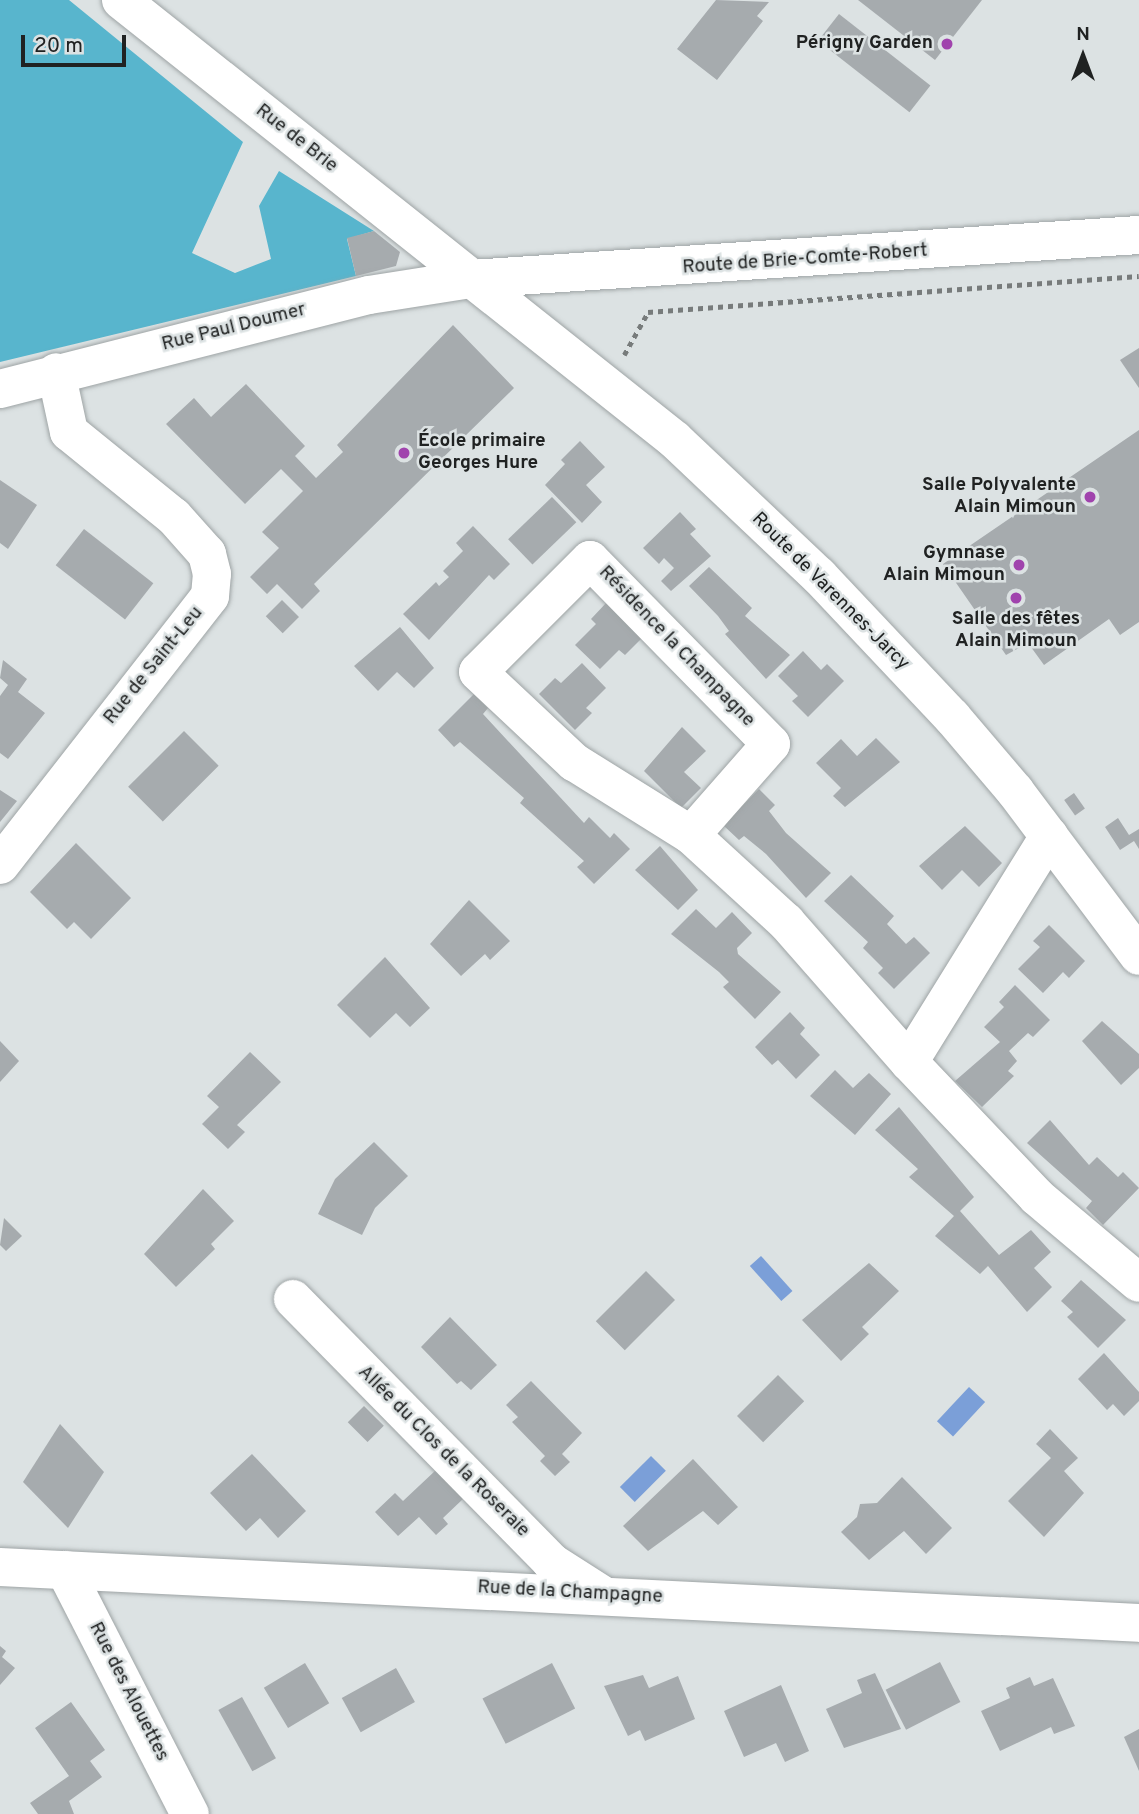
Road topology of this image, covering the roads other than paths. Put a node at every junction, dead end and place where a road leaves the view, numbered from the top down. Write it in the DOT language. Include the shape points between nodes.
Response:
graph roads {
  1 [pos="121,0"];
  2 [pos="1139,235"];
  3 [pos="471,279"];
  4 [pos="56,372"];
  5 [pos="0,389"];
  6 [pos="691,835"];
  7 [pos="1049,836"];
  8 [pos="0,865"];
  9 [pos="1133,934"];
  10 [pos="909,1062"];
  11 [pos="1139,1283"];
  12 [pos="292,1299"];
  13 [pos="0,1567"];
  14 [pos="65,1570"];
  15 [pos="601,1594"];
  16 [pos="1139,1623"];
  17 [pos="190,1814"];
  1 -- 3 [label="street, Rue de Brie"];
  2 -- 3 [label="street, Route de Brie-Comte-Robert"];
  3 -- 4 [label="street, Rue Paul Doumer" via="369,295"];
  3 -- 7 [label="street, Route de Varennes-Jarcy" via="606,382 819,576 952,717"];
  4 -- 5 [label="street, Rue Paul Doumer"];
  4 -- 8 [label="street, Rue de Saint-Leu" via="69,432 174,517 207,554 212,574 210,596"];
  6 -- 6 [label="street, Résidence la Champagne" via="573,762 478,672 590,560 771,744"];
  6 -- 10 [label="street, Résidence la Champagne" via="786,922"];
  7 -- 9 [label="street, Route de Varennes-Jarcy"];
  7 -- 10 [label="street"];
  10 -- 11 [label="street, Résidence la Champagne" via="1037,1197"];
  12 -- 15 [label="street, Allée du Clos de la Roseraie" via="551,1562"];
  13 -- 14 [label="street, Rue de la Champagne"];
  14 -- 15 [label="street, Rue de la Champagne"];
  14 -- 17 [label="street, Rue des Alouettes"];
  15 -- 16 [label="street, Rue de la Champagne"];
}
